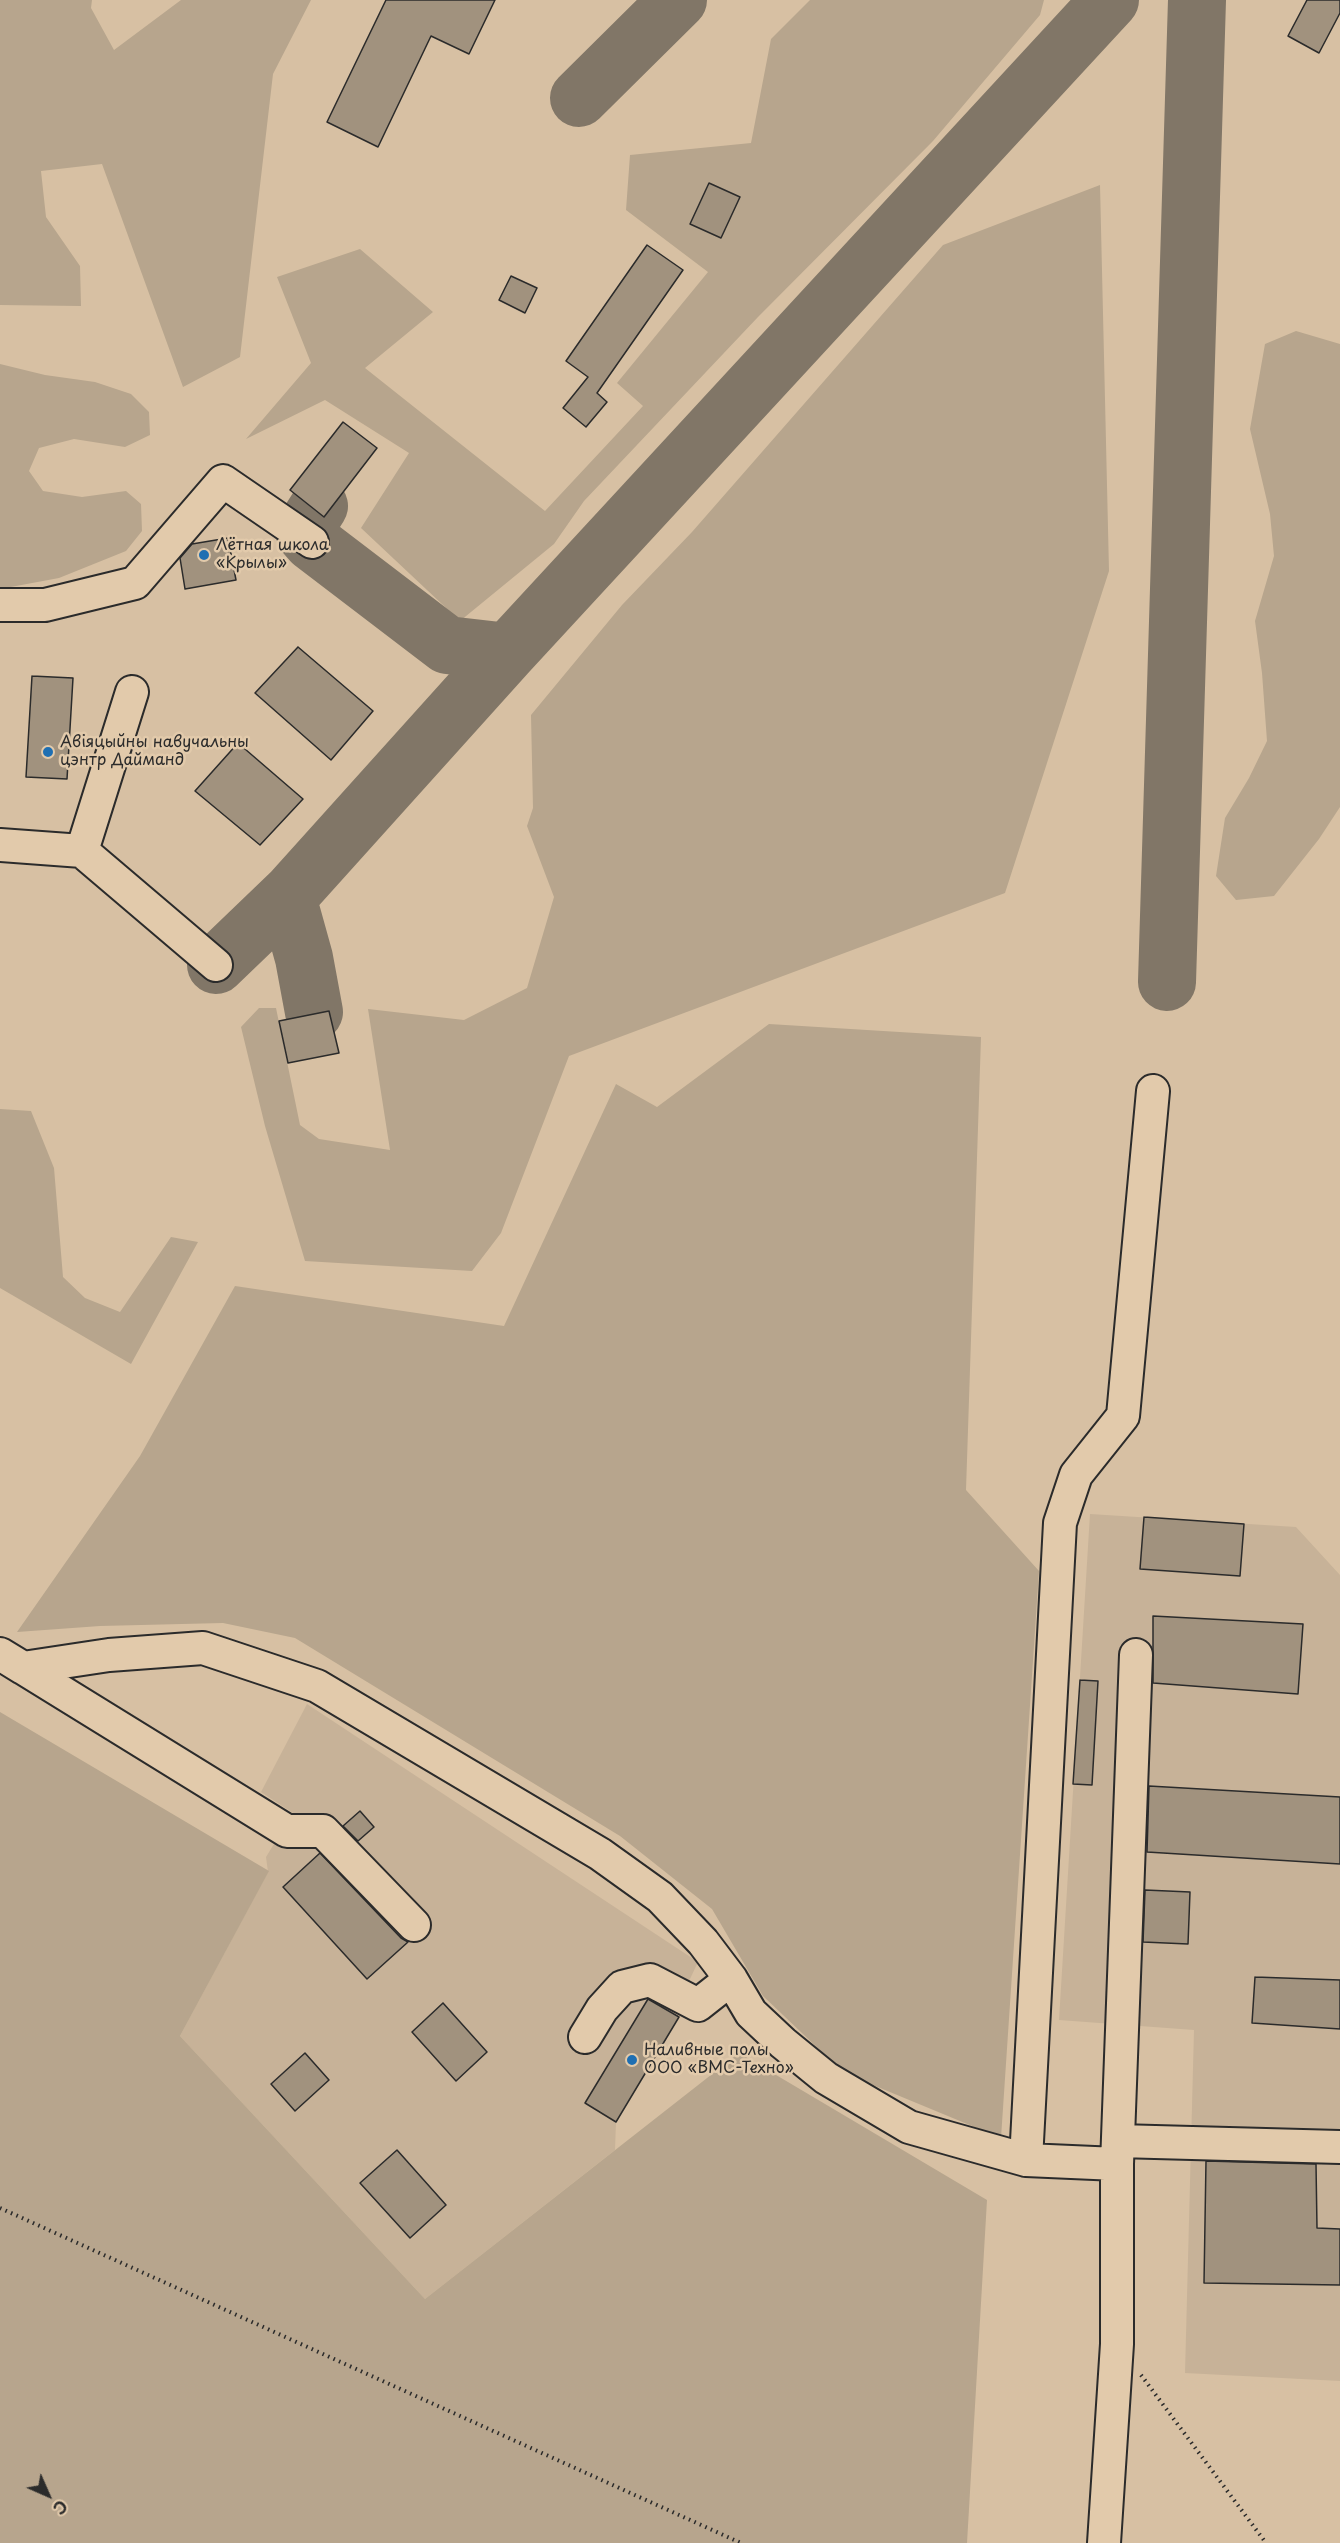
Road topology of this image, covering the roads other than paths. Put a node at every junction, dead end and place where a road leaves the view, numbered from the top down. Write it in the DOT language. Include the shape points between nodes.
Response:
graph roads {
  1 [pos="312,542"];
  2 [pos="0,605"];
  3 [pos="132,692"];
  4 [pos="0,845"];
  5 [pos="82,851"];
  6 [pos="216,965"];
  7 [pos="1153,1092"];
  8 [pos="1136,1655"];
  9 [pos="11,1661"];
  10 [pos="414,1925"];
  11 [pos="731,1979"];
  12 [pos="585,2037"];
  13 [pos="1340,2147"];
  14 [pos="1118,2153"];
  15 [pos="1026,2160"];
  16 [pos="1104,2543"];
  1 -- 2 [label="street" via="223,481 135,583 45,605"];
  3 -- 5 [label="street"];
  4 -- 5 [label="street"];
  5 -- 6 [label="street"];
  7 -- 15 [label="street" via="1123,1416 1076,1475 1060,1523"];
  8 -- 14 [label="street"];
  9 -- 10 [label="street" via="287,1831 323,1831"];
  9 -- 11 [label="street" via="203,1648 317,1686 600,1854 660,1897 704,1942"];
  11 -- 12 [label="street" via="698,2005 650,1980 622,1987"];
  11 -- 15 [label="street" via="751,2013 826,2078 909,2127"];
  13 -- 14 [label="street"];
  14 -- 15 [label="street"];
  14 -- 16 [label="street" via="1117,2344"];
}
